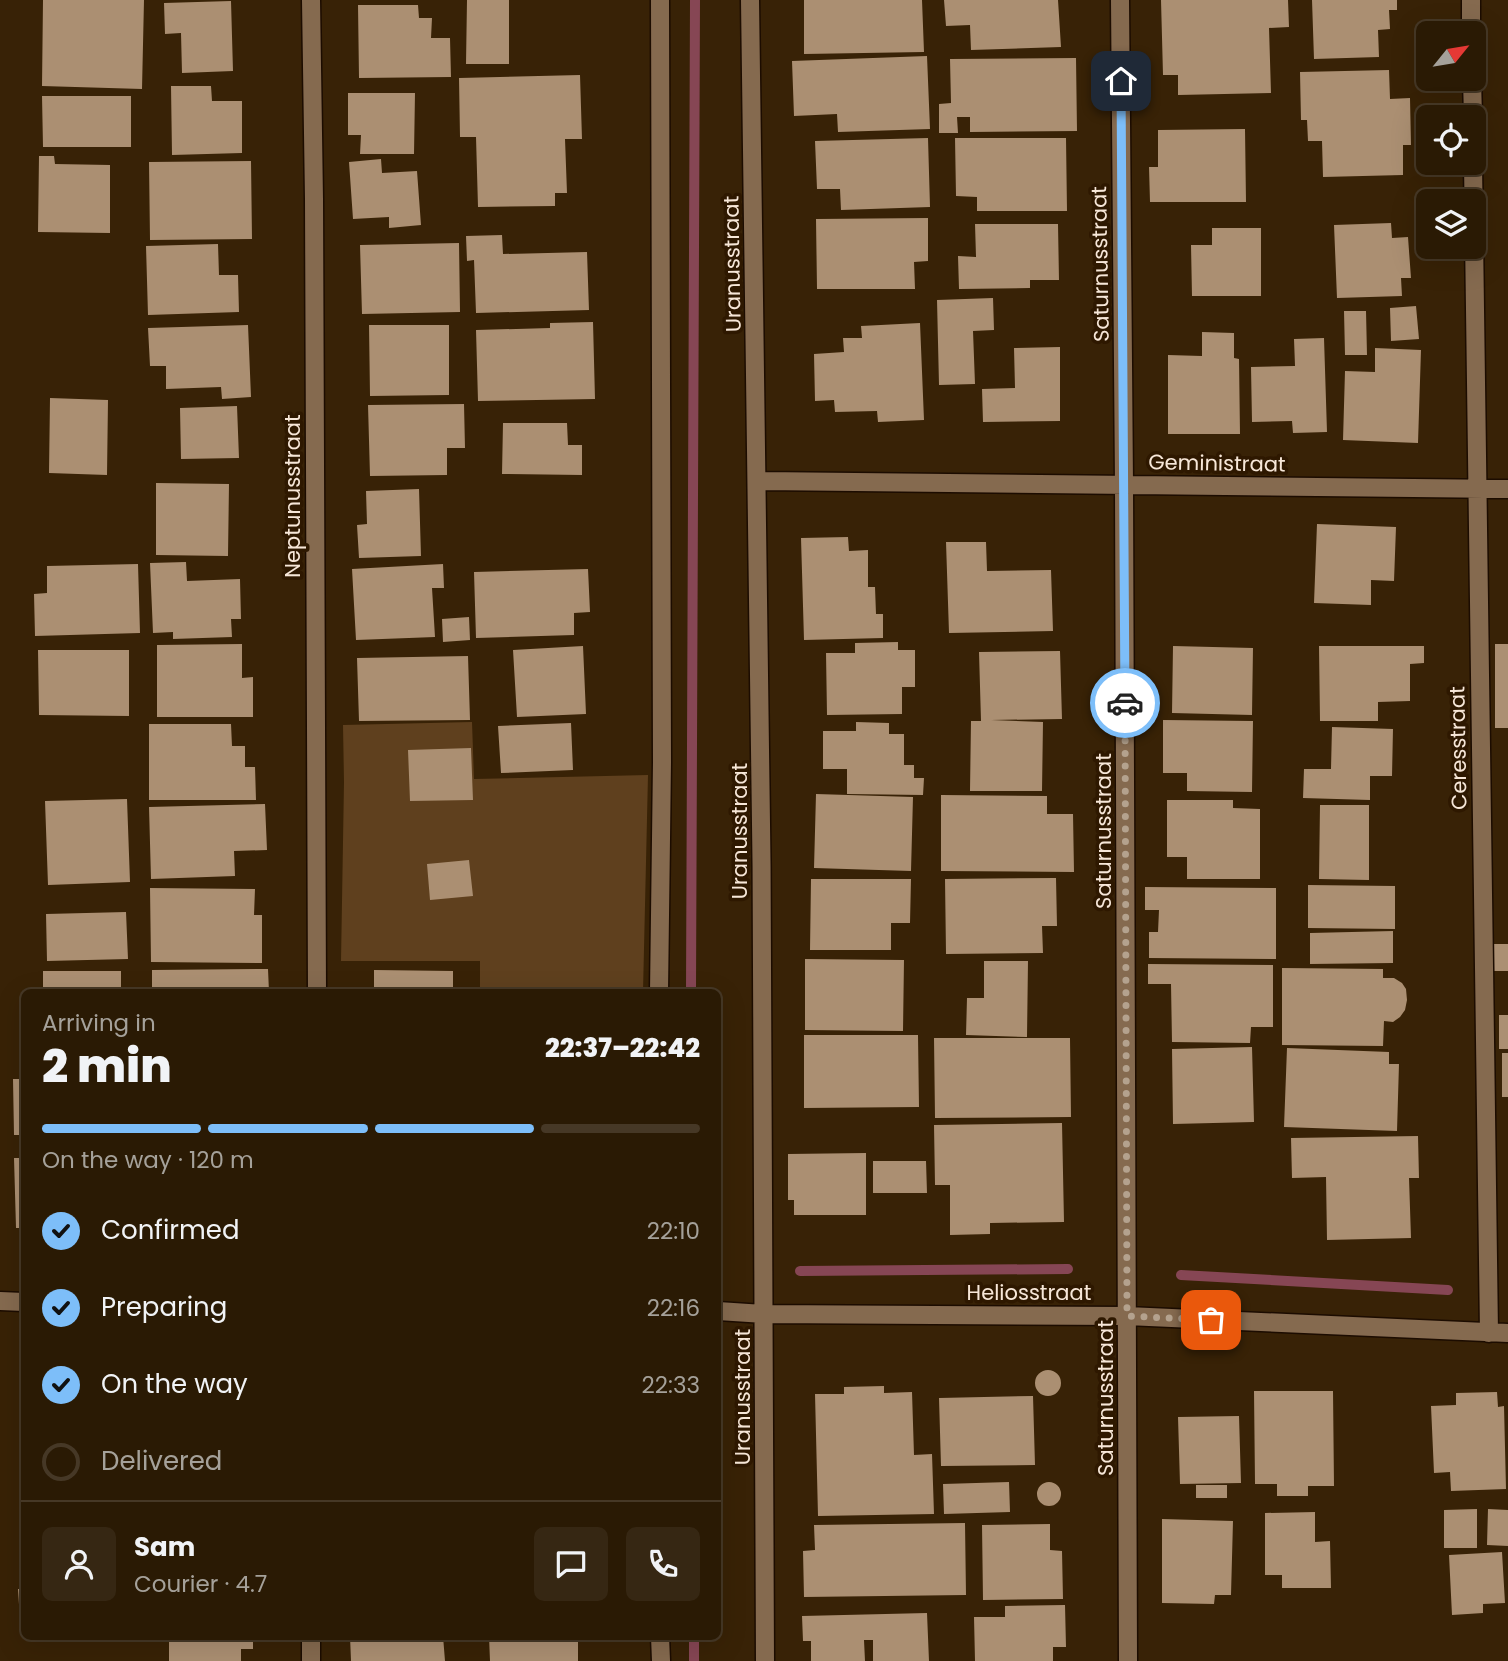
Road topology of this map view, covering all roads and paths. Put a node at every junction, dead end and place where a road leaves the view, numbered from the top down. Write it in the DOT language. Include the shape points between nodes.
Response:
graph roads {
  1 [pos="311,0"];
  2 [pos="660,0"];
  3 [pos="750,0"];
  4 [pos="1120,0"];
  5 [pos="1471,0"];
  6 [pos="1471,21"];
  7 [pos="1473,175"];
  8 [pos="758,481"];
  9 [pos="1124,484"];
  10 [pos="1478,489"];
  11 [pos="1508,489"];
  12 [pos="317,989"];
  13 [pos="659,989"];
  14 [pos="0,1301"];
  15 [pos="21,1302"];
  16 [pos="721,1311"];
  17 [pos="765,1314"];
  18 [pos="1127,1316"];
  19 [pos="1489,1333"];
  20 [pos="1508,1333"];
  21 [pos="311,1640"];
  22 [pos="660,1640"];
  23 [pos="311,1661"];
  24 [pos="661,1661"];
  25 [pos="765,1661"];
  26 [pos="1128,1661"];
  1 -- 12 [label="street, Neptunusstraat"];
  2 -- 13 [label="street"];
  3 -- 8 [label="street, Uranusstraat"];
  4 -- 9 [label="street, Saturnusstraat"];
  5 -- 6 [label="street"];
  7 -- 10 [label="street, Ceresstraat"];
  8 -- 9 [label="street, Geministraat"];
  8 -- 17 [label="street, Uranusstraat"];
  9 -- 10 [label="street, Geministraat"];
  9 -- 18 [label="street, Saturnusstraat"];
  10 -- 11 [label="street, Geministraat"];
  10 -- 19 [label="street, Ceresstraat"];
  14 -- 15 [label="street"];
  16 -- 17 [label="street, Heliosstraat"];
  17 -- 18 [label="street, Heliosstraat"];
  17 -- 25 [label="street, Uranusstraat"];
  18 -- 19 [label="street, Heliosstraat"];
  18 -- 26 [label="street, Saturnusstraat"];
  19 -- 20 [label="street, Heliosstraat"];
  21 -- 23 [label="street"];
  22 -- 24 [label="street"];
}
